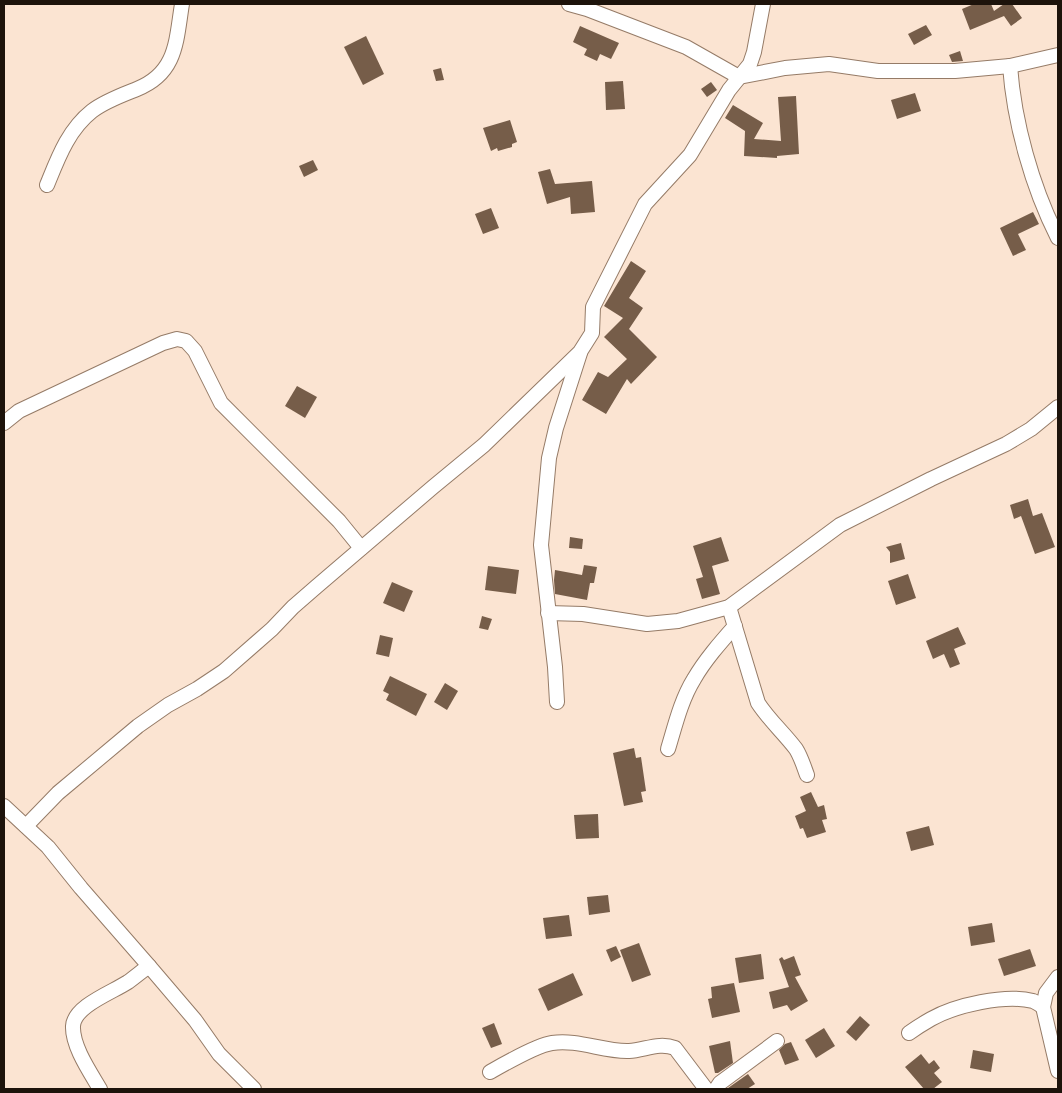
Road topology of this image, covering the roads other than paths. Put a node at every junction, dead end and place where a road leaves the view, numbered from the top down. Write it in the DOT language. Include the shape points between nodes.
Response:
graph roads {
  1 [pos="182,4"];
  2 [pos="568,4"];
  3 [pos="764,4"];
  4 [pos="1058,56"];
  5 [pos="1010,66"];
  6 [pos="739,77"];
  7 [pos="47,186"];
  8 [pos="1058,238"];
  9 [pos="580,352"];
  10 [pos="1058,407"];
  11 [pos="4,423"];
  12 [pos="361,548"];
  13 [pos="729,607"];
  14 [pos="548,613"];
  15 [pos="735,626"];
  16 [pos="557,702"];
  17 [pos="668,749"];
  18 [pos="807,775"];
  19 [pos="6,811"];
  20 [pos="26,826"];
  21 [pos="149,966"];
  22 [pos="1058,977"];
  23 [pos="1043,1007"];
  24 [pos="909,1033"];
  25 [pos="777,1041"];
  26 [pos="1058,1071"];
  27 [pos="490,1072"];
  28 [pos="100,1089"];
  29 [pos="254,1089"];
  30 [pos="706,1089"];
  31 [pos="716,1089"];
  1 -- 7 [label="street" via="175,52 166,69 147,85 93,110 66,142"];
  2 -- 6 [label="street" via="587,8 686,47"];
  3 -- 6 [label="street" via="750,64"];
  4 -- 5 [label="street"];
  5 -- 6 [label="street" via="901,72 820,65"];
  5 -- 8 [label="street" via="1015,111 1023,141 1047,216"];
  6 -- 9 [label="street" via="690,155 646,204 593,307 592,333"];
  9 -- 12 [label="street" via="484,445"];
  9 -- 14 [label="street" via="556,428 547,477 541,545"];
  10 -- 13 [label="street" via="1006,444 840,524"];
  11 -- 12 [label="street" via="19,411 163,343 177,339 186,341 195,351 222,403"];
  12 -- 20 [label="street" via="224,671 168,705 107,750"];
  13 -- 14 [label="street" via="678,621 647,624 583,614"];
  13 -- 15 [label="street"];
  14 -- 16 [label="street"];
  15 -- 17 [label="street" via="693,680"];
  15 -- 18 [label="street" via="758,703 798,752"];
  19 -- 20 [label="street"];
  20 -- 21 [label="street" via="48,847"];
  21 -- 28 [label="street" via="129,982 91,1003 75,1018 73,1028 78,1049"];
  21 -- 29 [label="street" via="219,1054"];
  22 -- 23 [label="street" via="1046,993"];
  23 -- 24 [label="street" via="1034,1001 1010,999 983,1002 932,1018"];
  23 -- 26 [label="street"];
  25 -- 31 [label="street"];
  27 -- 30 [label="street" via="551,1043 628,1051 669,1046"];
}
